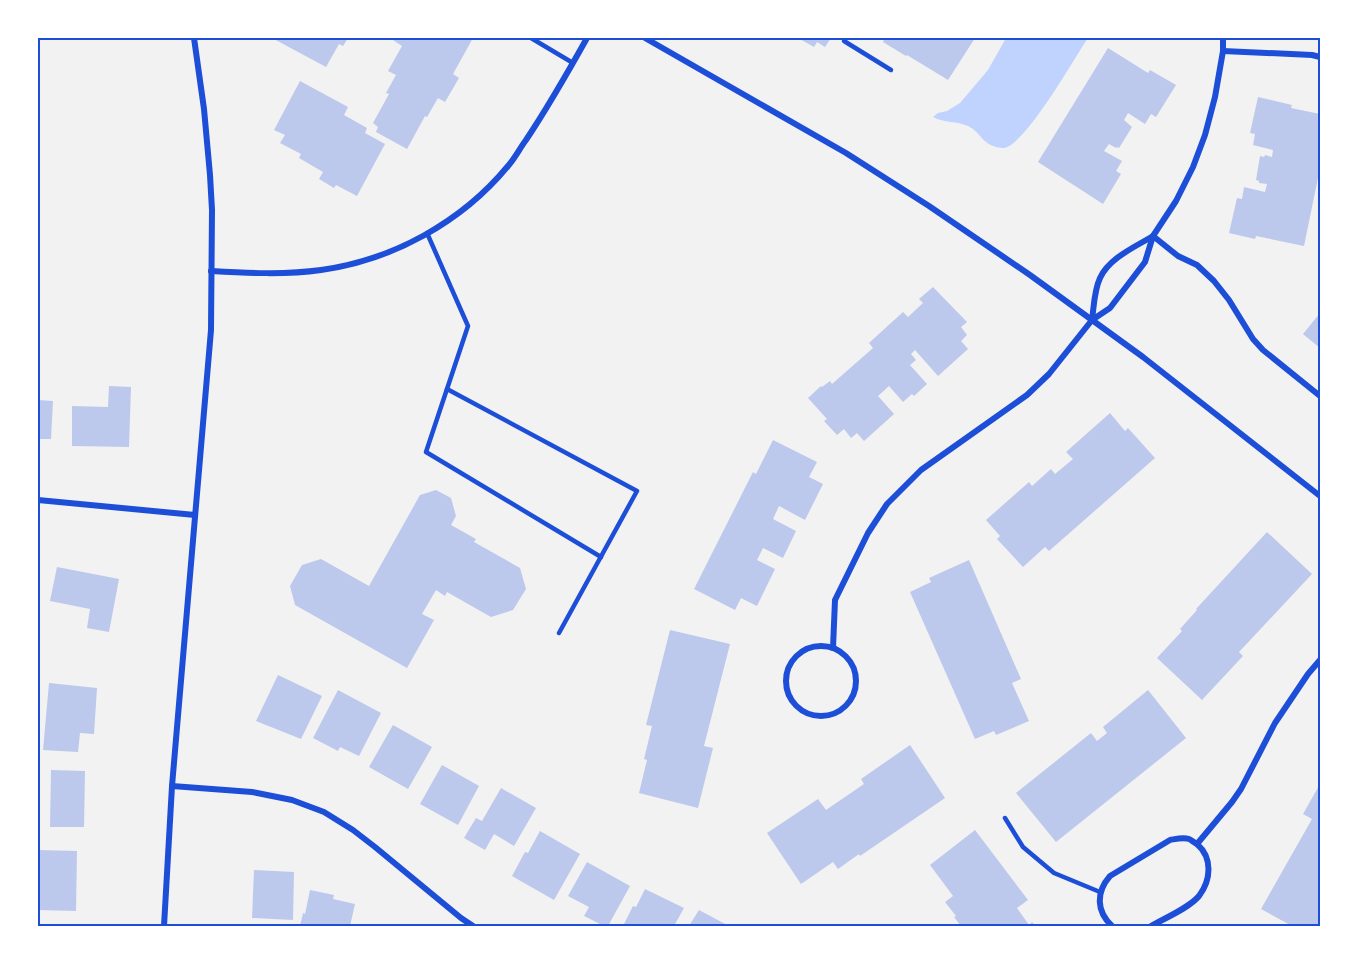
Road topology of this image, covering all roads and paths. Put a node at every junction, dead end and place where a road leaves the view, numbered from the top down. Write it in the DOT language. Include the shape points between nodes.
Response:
graph roads {
  1 [pos="194,38"];
  2 [pos="531,38"];
  3 [pos="587,38"];
  4 [pos="645,38"];
  5 [pos="846,38"];
  6 [pos="1223,38"];
  7 [pos="1222,51"];
  8 [pos="1320,57"];
  9 [pos="573,63"];
  10 [pos="891,70"];
  11 [pos="427,233"];
  12 [pos="1153,236"];
  13 [pos="211,271"];
  14 [pos="1092,320"];
  15 [pos="447,389"];
  16 [pos="1320,396"];
  17 [pos="1320,496"];
  18 [pos="38,500"];
  19 [pos="195,515"];
  20 [pos="601,557"];
  21 [pos="559,633"];
  22 [pos="833,648"];
  23 [pos="1320,660"];
  24 [pos="172,786"];
  25 [pos="1005,818"];
  26 [pos="1197,844"];
  27 [pos="1100,892"];
  28 [pos="164,927"];
  29 [pos="473,927"];
  30 [pos="1112,927"];
  31 [pos="1151,927"];
  1 -- 13 [label="street" via="210,175"];
  2 -- 9 [label="lane"];
  3 -- 9 [label="street"];
  4 -- 14 [label="street" via="846,153"];
  5 -- 10 [label="lane" via="844,41"];
  6 -- 7 [label="street"];
  7 -- 8 [label="street"];
  7 -- 12 [label="street" via="1215,97 1201,146 1176,201"];
  9 -- 11 [label="street" via="509,165 480,196"];
  11 -- 13 [label="street" via="376,257 318,271"];
  11 -- 15 [label="lane" via="468,326"];
  12 -- 14 [label="street" via="1145,262 1130,284 1110,308"];
  12 -- 14 [label="street" via="1113,261 1101,276"];
  12 -- 16 [label="street" via="1214,281 1252,339"];
  13 -- 19 [label="street" via="211,330"];
  14 -- 17 [label="street"];
  14 -- 22 [label="street" via="1028,395 921,470 887,504 835,600"];
  15 -- 20 [label="lane" via="426,452"];
  15 -- 20 [label="lane" via="637,492"];
  18 -- 19 [label="street"];
  19 -- 24 [label="street"];
  20 -- 21 [label="lane"];
  22 -- 22 [label="street" via="809,648 791,663 787,687 799,708 809,714 833,714 852,699 856,675 844,654"];
  23 -- 26 [label="street" via="1275,723 1241,789"];
  24 -- 28 [label="street"];
  24 -- 29 [label="street" via="252,792 292,800 324,813 352,830"];
  25 -- 27 [label="lane" via="1023,847 1054,873"];
  26 -- 27 [label="street" via="1190,839 1170,840 1110,876"];
  26 -- 31 [label="street" via="1210,867 1200,894"];
  27 -- 30 [label="street" via="1103,917"];
}
